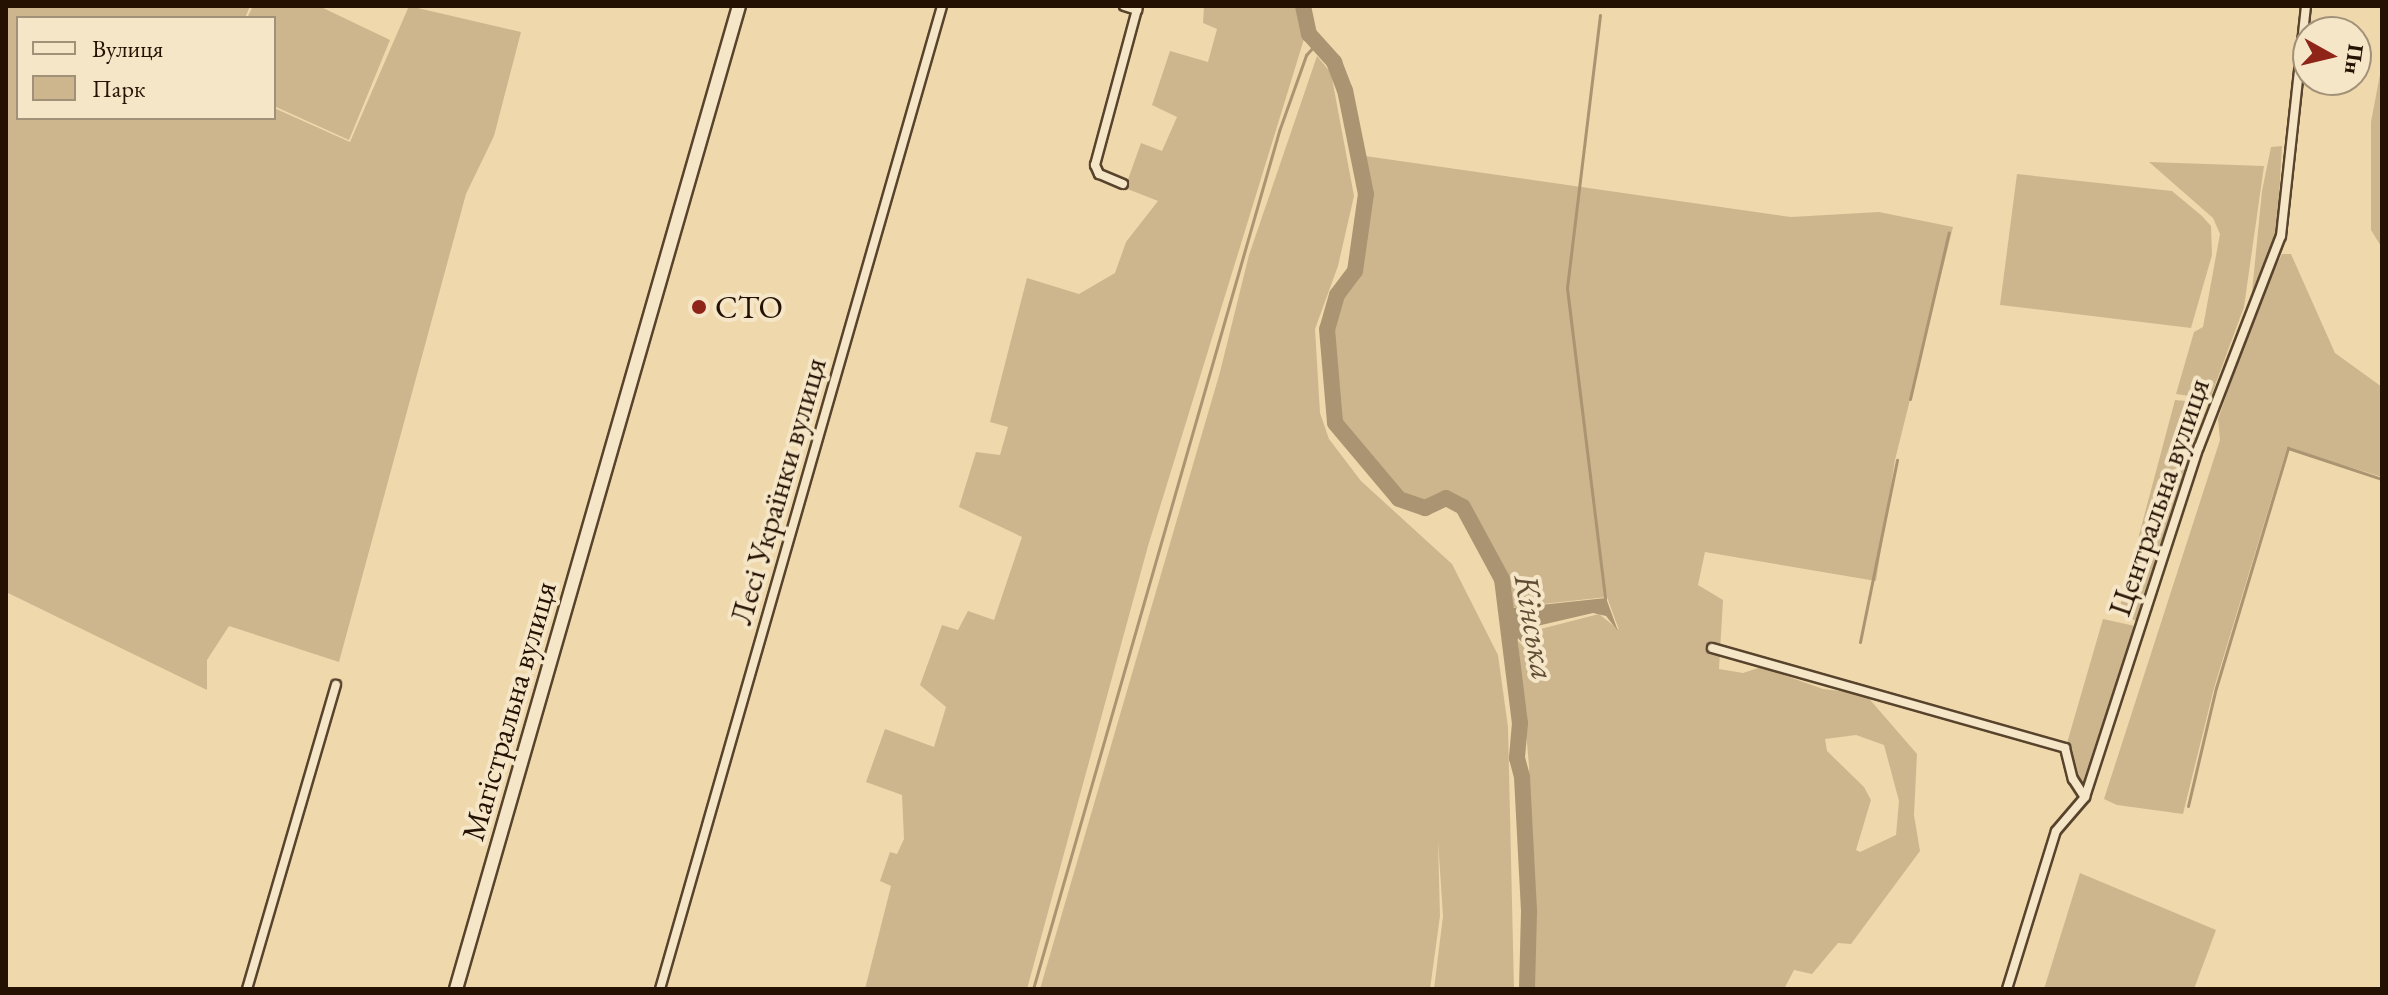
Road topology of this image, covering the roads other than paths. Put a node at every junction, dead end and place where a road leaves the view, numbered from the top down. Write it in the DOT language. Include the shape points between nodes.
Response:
graph roads {
  1 [pos="739,6"];
  2 [pos="942,6"];
  3 [pos="1124,6"];
  4 [pos="2306,6"];
  5 [pos="1138,8"];
  6 [pos="1123,184"];
  7 [pos="1712,648"];
  8 [pos="336,685"];
  9 [pos="2085,797"];
  10 [pos="247,989"];
  11 [pos="456,989"];
  12 [pos="660,989"];
  13 [pos="2007,989"];
  1 -- 11 [label="main road, Магістральна вулиця"];
  2 -- 12 [label="street, Лесі Українки вулиця"];
  3 -- 5 [label="street"];
  4 -- 9 [label="street, Центральна вулиця" via="2281,236 2199,447"];
  5 -- 6 [label="street" via="1095,165 1099,174"];
  7 -- 9 [label="street" via="2065,748 2073,779"];
  8 -- 10 [label="street"];
  9 -- 13 [label="street, Центральна вулиця" via="2056,831"];
}
